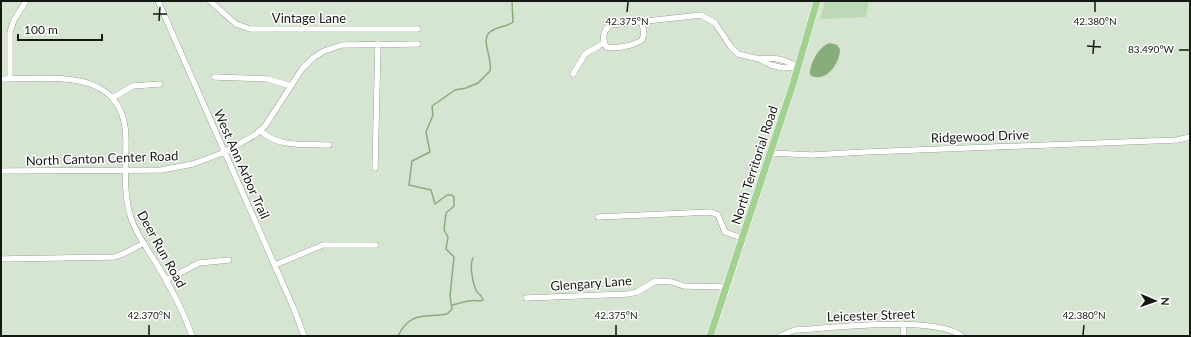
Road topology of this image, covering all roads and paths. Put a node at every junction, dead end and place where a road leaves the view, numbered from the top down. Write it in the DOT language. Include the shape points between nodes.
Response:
graph roads {
  1 [pos="26,1"];
  2 [pos="158,1"];
  3 [pos="210,1"];
  4 [pos="817,1"];
  5 [pos="642,22"];
  6 [pos="418,29"];
  7 [pos="604,43"];
  8 [pos="378,44"];
  9 [pos="418,44"];
  10 [pos="759,59"];
  11 [pos="798,67"];
  12 [pos="573,74"];
  13 [pos="214,77"];
  14 [pos="1,79"];
  15 [pos="10,79"];
  16 [pos="160,84"];
  17 [pos="292,86"];
  18 [pos="112,98"];
  19 [pos="260,130"];
  20 [pos="1190,137"];
  21 [pos="329,145"];
  22 [pos="225,152"];
  23 [pos="770,153"];
  24 [pos="375,168"];
  25 [pos="126,170"];
  26 [pos="1,171"];
  27 [pos="598,217"];
  28 [pos="742,238"];
  29 [pos="144,243"];
  30 [pos="376,245"];
  31 [pos="1,259"];
  32 [pos="229,260"];
  33 [pos="275,265"];
  34 [pos="166,280"];
  35 [pos="726,288"];
  36 [pos="526,298"];
  37 [pos="903,324"];
  38 [pos="192,336"];
  39 [pos="304,336"];
  40 [pos="710,336"];
  41 [pos="780,336"];
  42 [pos="904,336"];
  43 [pos="962,336"];
  1 -- 15 [label="street" via="10,32"];
  2 -- 22 [label="street, West Ann Arbor Trail"];
  3 -- 6 [label="street, Vintage Lane" via="236,24 250,29"];
  4 -- 11 [label="main road, North Territorial Road"];
  5 -- 7 [label="street" via="606,28 603,35"];
  5 -- 7 [label="street" via="644,34 642,40 636,44 611,48 606,47"];
  5 -- 10 [label="street" via="701,16 715,23 735,52"];
  7 -- 12 [label="street" via="585,54"];
  8 -- 9 [label="street, North Canton Center Road"];
  8 -- 17 [label="street, North Canton Center Road" via="342,45 324,51 307,64"];
  8 -- 24 [label="street"];
  10 -- 11 [label="street" via="783,68"];
  10 -- 11 [label="street" via="774,57"];
  11 -- 23 [label="main road, North Territorial Road"];
  13 -- 17 [label="street" via="268,79"];
  14 -- 15 [label="street"];
  15 -- 18 [label="street" via="80,80 96,86"];
  16 -- 18 [label="street" via="133,86"];
  17 -- 19 [label="street, North Canton Center Road"];
  18 -- 25 [label="street, Deer Run Road" via="120,109 125,125"];
  19 -- 21 [label="street" via="268,138 281,142"];
  19 -- 22 [label="street, North Canton Center Road" via="248,140"];
  20 -- 23 [label="street, Ridgewood Drive" via="1177,140 812,155"];
  22 -- 25 [label="street, North Canton Center Road" via="182,167"];
  22 -- 33 [label="street, West Ann Arbor Trail"];
  23 -- 28 [label="main road, North Territorial Road"];
  25 -- 26 [label="street, North Canton Center Road"];
  25 -- 29 [label="street, Deer Run Road" via="128,209"];
  27 -- 28 [label="street" via="711,212 718,215 725,232"];
  28 -- 35 [label="main road, North Territorial Road"];
  29 -- 31 [label="street" via="114,257"];
  29 -- 34 [label="street, Deer Run Road"];
  30 -- 33 [label="street" via="323,245"];
  32 -- 34 [label="street" via="199,263"];
  33 -- 39 [label="street, West Ann Arbor Trail"];
  34 -- 38 [label="street, Deer Run Road"];
  35 -- 36 [label="street, Glengary Lane" via="684,286 656,281 628,294"];
  35 -- 40 [label="main road, North Territorial Road"];
  37 -- 41 [label="street, Leicester Street" via="795,330"];
  37 -- 42 [label="street"];
  37 -- 43 [label="street, Leicester Street" via="934,325 955,331"];
}
